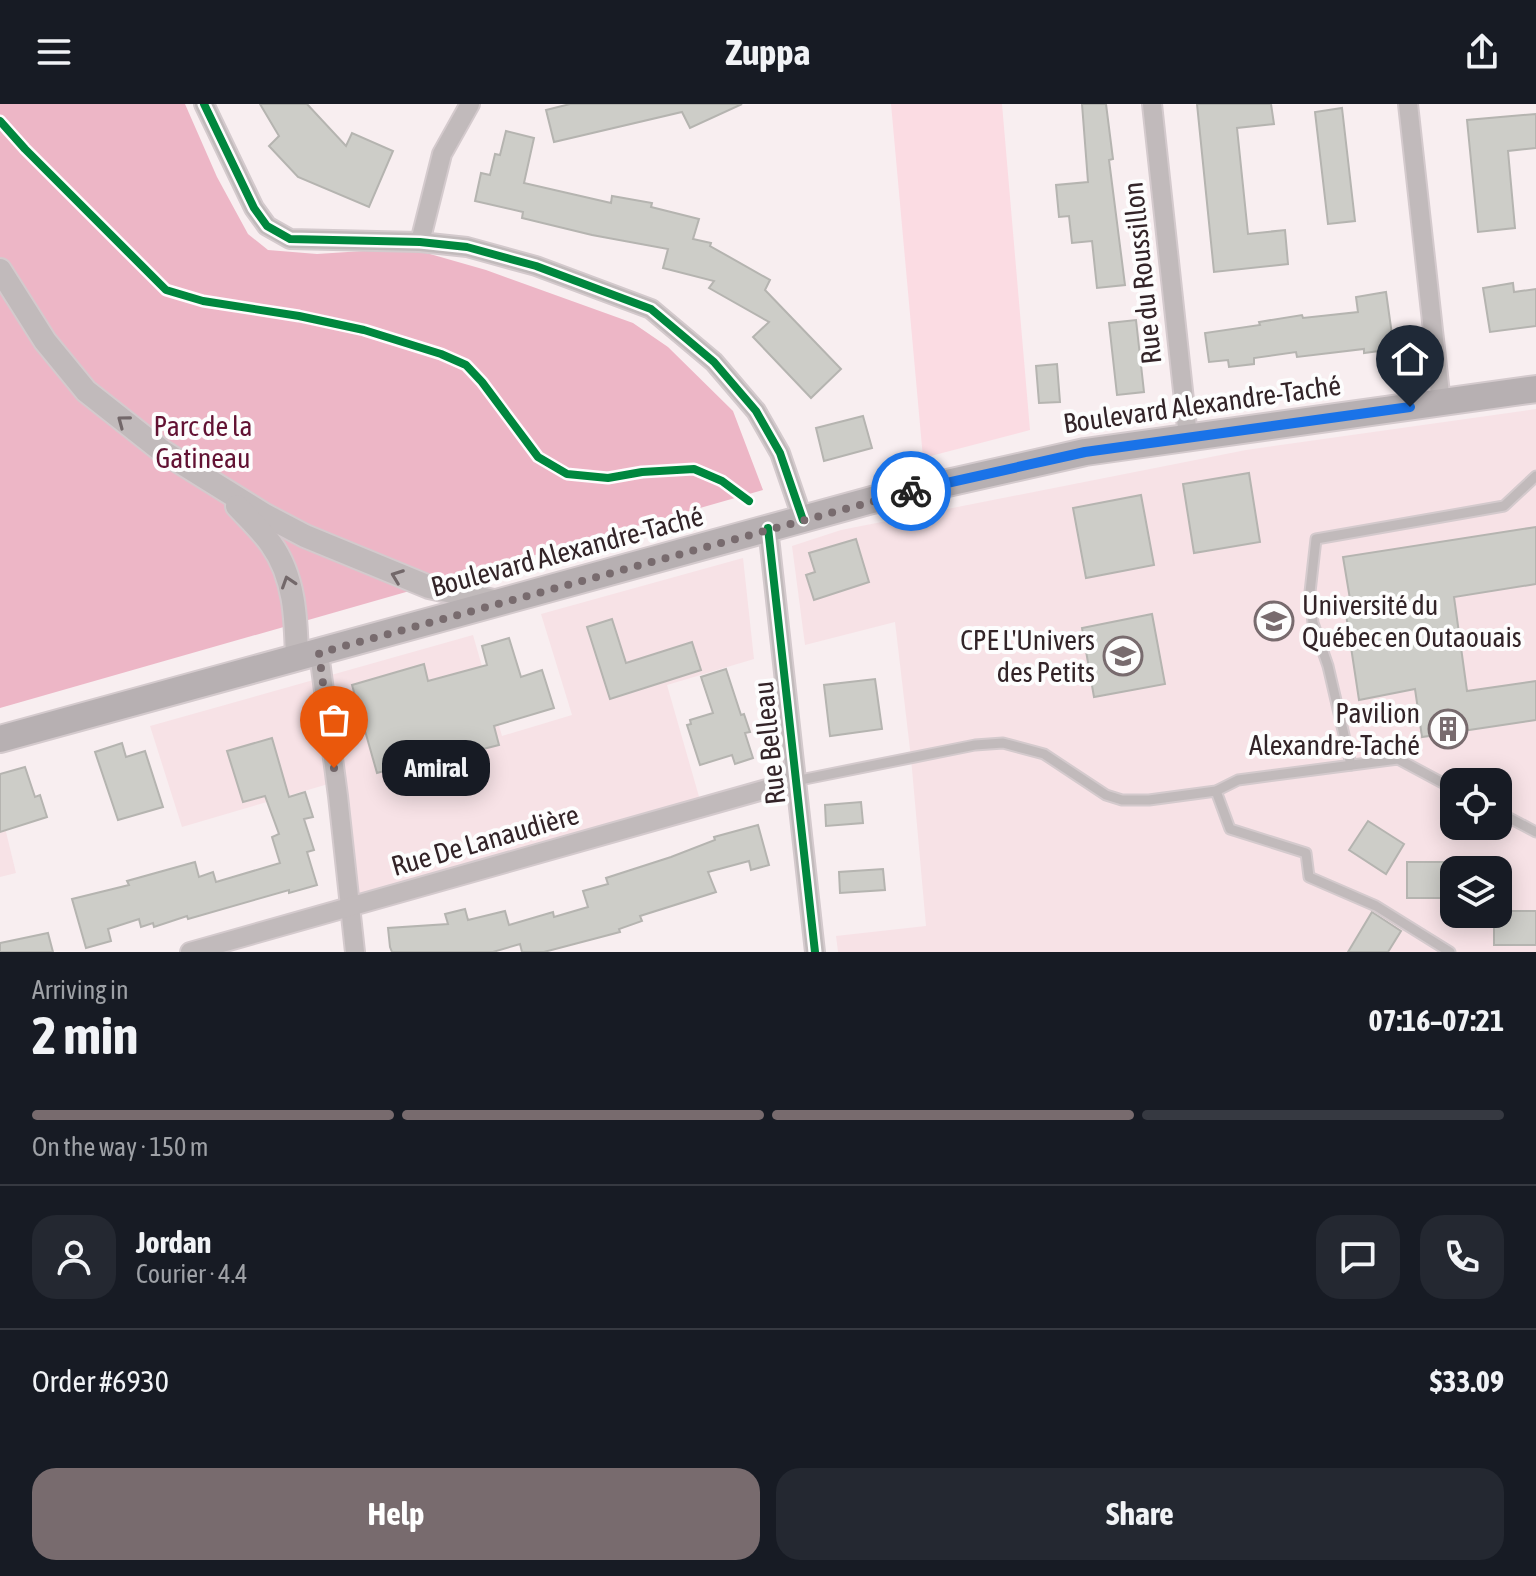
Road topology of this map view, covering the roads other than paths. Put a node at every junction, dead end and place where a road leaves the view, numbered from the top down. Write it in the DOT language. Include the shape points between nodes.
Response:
graph roads {
  1 [pos="204,104"];
  2 [pos="470,104"];
  3 [pos="1152,104"];
  4 [pos="1408,104"];
  5 [pos="420,242"];
  6 [pos="0,270"];
  7 [pos="1536,389"];
  8 [pos="1441,403"];
  9 [pos="1188,437"];
  10 [pos="1536,476"];
  11 [pos="217,485"];
  12 [pos="803,520"];
  13 [pos="768,528"];
  14 [pos="499,602"];
  15 [pos="308,656"];
  16 [pos="0,739"];
  17 [pos="1351,765"];
  18 [pos="795,781"];
  19 [pos="1440,782"];
  20 [pos="1216,791"];
  21 [pos="1512,819"];
  22 [pos="1536,832"];
  23 [pos="350,907"];
  24 [pos="190,952"];
  25 [pos="355,952"];
  26 [pos="815,952"];
  27 [pos="1450,952"];
  1 -- 5 [label="street" via="235,173 267,226 290,239"];
  2 -- 5 [label="street" via="442,154"];
  3 -- 9 [label="street, Rue du Roussillon"];
  4 -- 8 [label="street"];
  5 -- 12 [label="street" via="467,247 536,266 651,309 714,362 756,411 780,453"];
  11 -- 6 [label="street, one-way" via="162,451 86,391 45,341"];
  7 -- 8 [label="main road, Boulevard Alexandre-Taché"];
  8 -- 9 [label="main road, Boulevard Alexandre-Taché"];
  9 -- 12 [label="main road, Boulevard Alexandre-Taché" via="1008,467"];
  10 -- 17 [label="lane" via="1504,506 1316,539 1310,592 1313,623"];
  14 -- 11 [label="street, one-way" via="429,587 374,567 305,536"];
  15 -- 11 [label="street, one-way" via="290,586 272,544"];
  12 -- 13 [label="main road, Boulevard Alexandre-Taché"];
  13 -- 14 [label="main road, Boulevard Alexandre-Taché"];
  13 -- 18 [label="street, Rue Belleau"];
  14 -- 15 [label="main road, Boulevard Alexandre-Taché"];
  15 -- 16 [label="main road, Boulevard Alexandre-Taché"];
  15 -- 23 [label="street"];
  17 -- 19 [label="lane" via="1398,759"];
  17 -- 20 [label="lane" via="1238,780"];
  18 -- 20 [label="lane" via="1003,743 1044,754 1122,800"];
  18 -- 23 [label="street, Rue De Lanaudière"];
  18 -- 26 [label="street, Rue Belleau"];
  20 -- 27 [label="lane" via="1230,829 1306,853 1309,877 1376,906"];
  21 -- 22 [label="lane"];
  23 -- 24 [label="street, Rue De Lanaudière"];
  23 -- 25 [label="street"];
}
